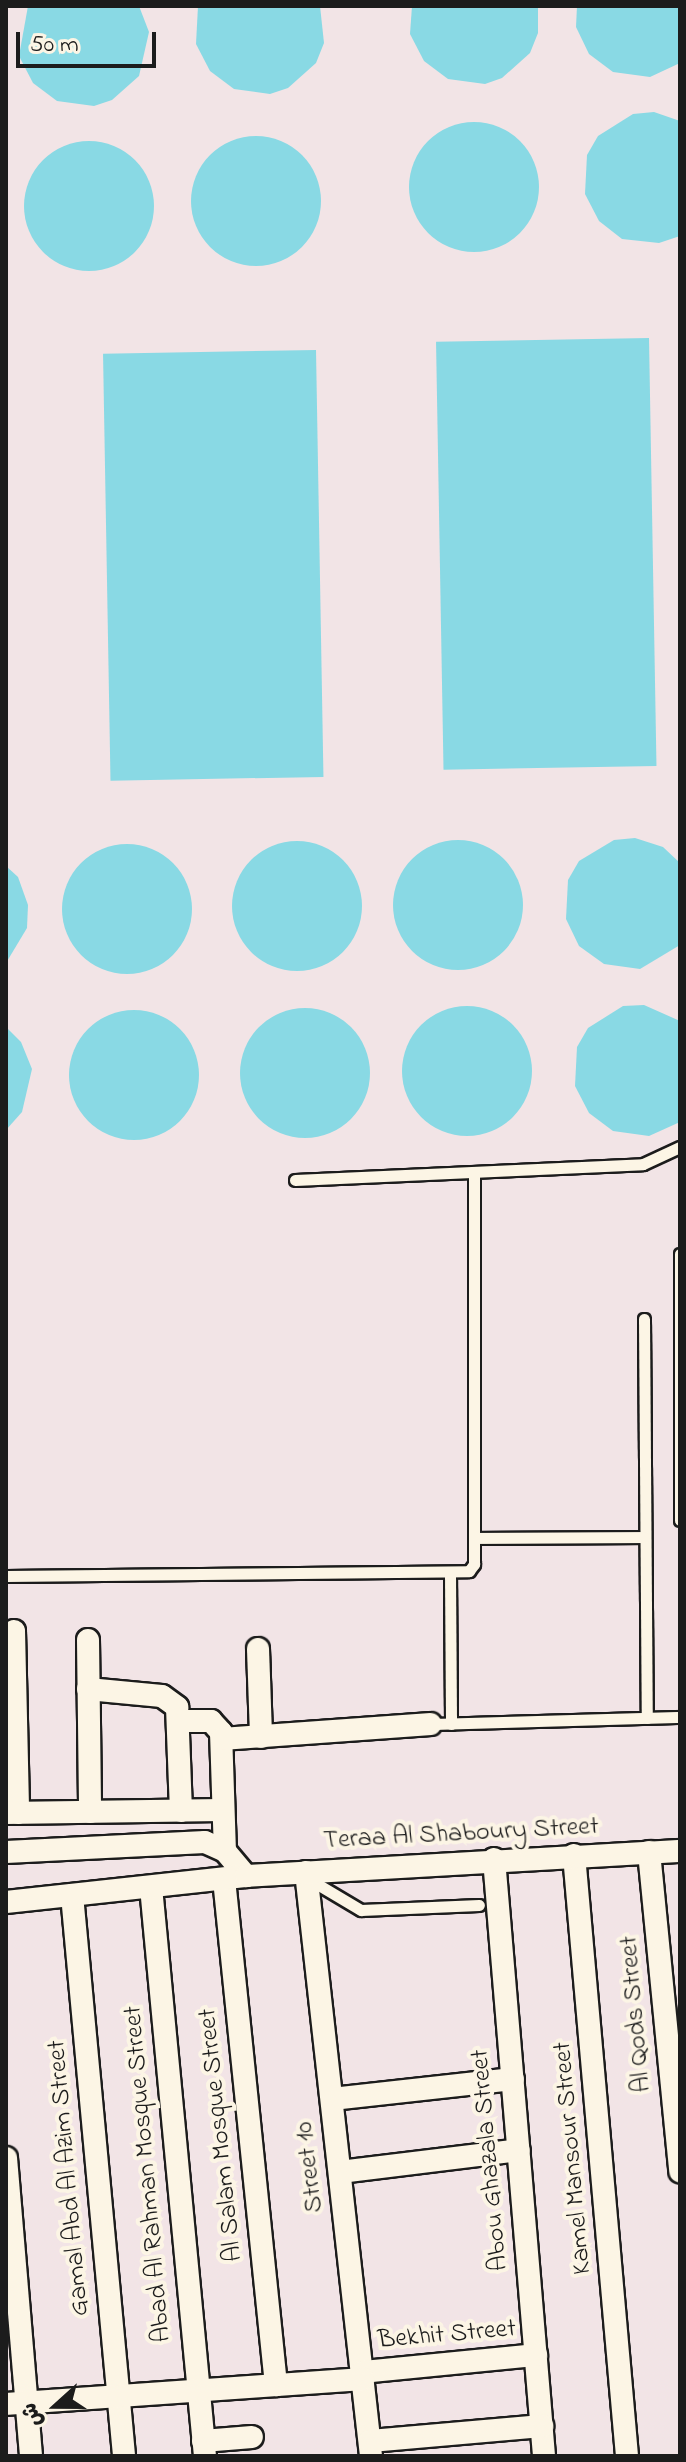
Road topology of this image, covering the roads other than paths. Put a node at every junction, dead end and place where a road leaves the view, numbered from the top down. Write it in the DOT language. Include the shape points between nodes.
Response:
graph roads {
  1 [pos="680,1147"];
  2 [pos="474,1172"];
  3 [pos="295,1180"];
  4 [pos="680,1254"];
  5 [pos="644,1319"];
  6 [pos="680,1520"];
  7 [pos="644,1537"];
  8 [pos="474,1538"];
  9 [pos="450,1574"];
  10 [pos="6,1576"];
  11 [pos="14,1631"];
  12 [pos="88,1640"];
  13 [pos="258,1649"];
  14 [pos="88,1689"];
  15 [pos="11,1697"];
  16 [pos="680,1717"];
  17 [pos="647,1718"];
  18 [pos="180,1721"];
  19 [pos="440,1724"];
  20 [pos="261,1737"];
  21 [pos="222,1739"];
  22 [pos="222,1810"];
  23 [pos="181,1811"];
  24 [pos="90,1812"];
  25 [pos="12,1813"];
  26 [pos="225,1851"];
  27 [pos="680,1851"];
  28 [pos="6,1852"];
  29 [pos="649,1852"];
  30 [pos="574,1855"];
  31 [pos="494,1859"];
  32 [pos="306,1875"];
  33 [pos="235,1877"];
  34 [pos="151,1887"];
  35 [pos="72,1895"];
  36 [pos="6,1902"];
  37 [pos="479,1905"];
  38 [pos="675,2065"];
  39 [pos="513,2079"];
  40 [pos="332,2099"];
  41 [pos="678,2134"];
  42 [pos="519,2150"];
  43 [pos="6,2158"];
  44 [pos="680,2171"];
  45 [pos="340,2172"];
  46 [pos="536,2355"];
  47 [pos="363,2375"];
  48 [pos="276,2385"];
  49 [pos="196,2391"];
  50 [pos="118,2396"];
  51 [pos="16,2404"];
  52 [pos="542,2426"];
  53 [pos="252,2437"];
  54 [pos="204,2448"];
  55 [pos="370,2448"];
  56 [pos="31,2456"];
  57 [pos="124,2456"];
  58 [pos="544,2456"];
  59 [pos="627,2456"];
  1 -- 2 [label="lane" via="643,1164"];
  2 -- 3 [label="lane"];
  2 -- 8 [label="lane"];
  4 -- 6 [label="lane"];
  5 -- 7 [label="lane"];
  7 -- 8 [label="lane"];
  7 -- 17 [label="lane"];
  8 -- 9 [label="lane" via="472,1568"];
  9 -- 10 [label="lane"];
  9 -- 19 [label="lane"];
  11 -- 15 [label="street"];
  12 -- 14 [label="street"];
  13 -- 20 [label="street"];
  14 -- 18 [label="street" via="162,1696 177,1707"];
  14 -- 24 [label="street"];
  15 -- 25 [label="street"];
  16 -- 17 [label="lane"];
  17 -- 19 [label="lane"];
  18 -- 21 [label="street" via="211,1721"];
  18 -- 23 [label="street"];
  19 -- 20 [label="street"];
  20 -- 21 [label="street"];
  21 -- 22 [label="street"];
  22 -- 23 [label="street"];
  22 -- 26 [label="street"];
  23 -- 24 [label="street"];
  24 -- 25 [label="street"];
  26 -- 28 [label="street" via="188,1841"];
  26 -- 33 [label="street"];
  27 -- 29 [label="street, Teraa Al Shaboury Street"];
  29 -- 30 [label="street, Teraa Al Shaboury Street"];
  29 -- 38 [label="street, Al Qods Street"];
  30 -- 31 [label="street, Teraa Al Shaboury Street"];
  30 -- 59 [label="street, Kamel Mansour Street"];
  31 -- 32 [label="street, Teraa Al Shaboury Street"];
  31 -- 39 [label="street, Abou Ghazala Street"];
  32 -- 33 [label="street, Teraa Al Shaboury Street"];
  32 -- 37 [label="lane" via="372,1911"];
  32 -- 40 [label="street, Street 10"];
  33 -- 34 [label="street, Teraa Al Shaboury Street"];
  33 -- 48 [label="street, Al Salam Mosque Street"];
  34 -- 35 [label="street, Teraa Al Shaboury Street"];
  34 -- 49 [label="street, Abad Al Rahman Mosque Street"];
  35 -- 36 [label="street, Teraa Al Shaboury Street"];
  35 -- 50 [label="street, Gamal Abd Al Azim Street"];
  38 -- 41 [label="street, Al Qods Street"];
  39 -- 40 [label="street"];
  39 -- 42 [label="street, Abou Ghazala Street"];
  40 -- 45 [label="street, Street 10"];
  41 -- 44 [label="street, Al Qods Street"];
  42 -- 45 [label="street"];
  42 -- 46 [label="street, Abou Ghazala Street"];
  43 -- 51 [label="street"];
  45 -- 47 [label="street, Street 10"];
  46 -- 47 [label="street, Bekhit Street"];
  46 -- 52 [label="street, Abou Ghazala Street"];
  47 -- 48 [label="street, Bekhit Street"];
  47 -- 55 [label="street, Street 10"];
  48 -- 49 [label="street, Bekhit Street"];
  49 -- 50 [label="street, Bekhit Street"];
  49 -- 54 [label="street, Abad Al Rahman Mosque Street"];
  50 -- 51 [label="street, Bekhit Street"];
  50 -- 57 [label="street, Gamal Abd Al Azim Street"];
  51 -- 56 [label="street"];
  52 -- 55 [label="street"];
  52 -- 58 [label="street, Abou Ghazala Street"];
  53 -- 54 [label="street"];
}
